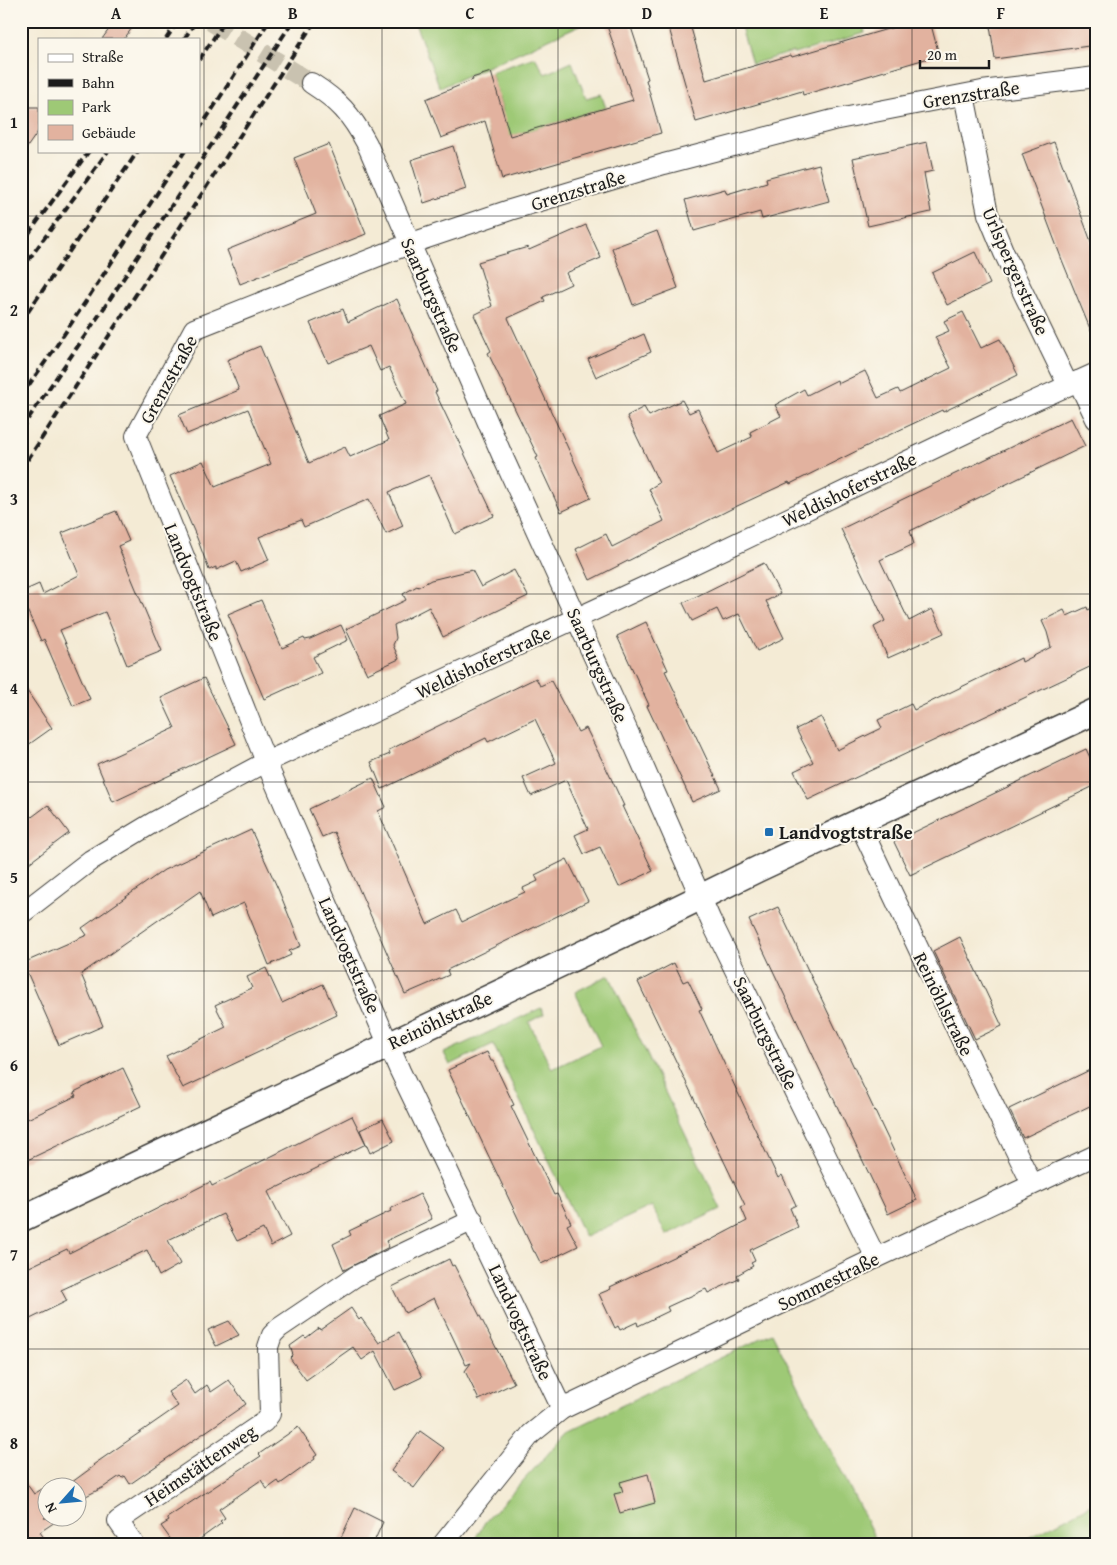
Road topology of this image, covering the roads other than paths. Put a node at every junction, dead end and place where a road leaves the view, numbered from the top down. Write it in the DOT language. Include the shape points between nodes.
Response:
graph roads {
  1 [pos="1096,77"];
  2 [pos="310,83"];
  3 [pos="964,95"];
  4 [pos="409,244"];
  5 [pos="1096,373"];
  6 [pos="1073,383"];
  7 [pos="1096,419"];
  8 [pos="136,436"];
  9 [pos="577,618"];
  10 [pos="1094,716"];
  11 [pos="266,762"];
  12 [pos="859,822"];
  13 [pos="700,897"];
  14 [pos="21,914"];
  15 [pos="388,1044"];
  16 [pos="1096,1154"];
  17 [pos="1032,1184"];
  18 [pos="21,1219"];
  19 [pos="473,1220"];
  20 [pos="876,1258"];
  21 [pos="562,1409"];
  22 [pos="134,1544"];
  23 [pos="443,1544"];
  1 -- 3 [label="street, Grenzstraße"];
  2 -- 4 [label="street, Saarburgstraße" via="330,95 356,124"];
  3 -- 4 [label="street, Grenzstraße" via="833,120 664,164"];
  3 -- 6 [label="street, Urlspergerstraße" via="988,214 1004,253"];
  4 -- 8 [label="street, Grenzstraße" via="194,329"];
  4 -- 9 [label="street, Saarburgstraße"];
  5 -- 6 [label="street, Weldishoferstraße"];
  6 -- 7 [label="street, Urlspergerstraße"];
  6 -- 9 [label="street, Weldishoferstraße"];
  8 -- 11 [label="street, Landvogtstraße"];
  9 -- 11 [label="street, Weldishoferstraße"];
  9 -- 13 [label="street, Saarburgstraße"];
  10 -- 12 [label="street, Reinöhlstraße"];
  11 -- 14 [label="street, Weldishoferstraße" via="90,860"];
  11 -- 15 [label="street, Landvogtstraße"];
  12 -- 13 [label="street, Reinöhlstraße"];
  12 -- 17 [label="street, Reinöhlstraße"];
  13 -- 15 [label="street, Reinöhlstraße"];
  13 -- 20 [label="street, Saarburgstraße"];
  15 -- 18 [label="street, Reinöhlstraße"];
  15 -- 19 [label="street, Landvogtstraße"];
  16 -- 17 [label="street, Sommestraße"];
  17 -- 20 [label="street, Sommestraße"];
  19 -- 21 [label="street, Landvogtstraße"];
  19 -- 22 [label="street, Heimstättenweg" via="356,1276 272,1335 268,1347 270,1414 264,1422 118,1520"];
  20 -- 21 [label="street, Sommestraße"];
  21 -- 23 [label="street" via="531,1434"];
}
